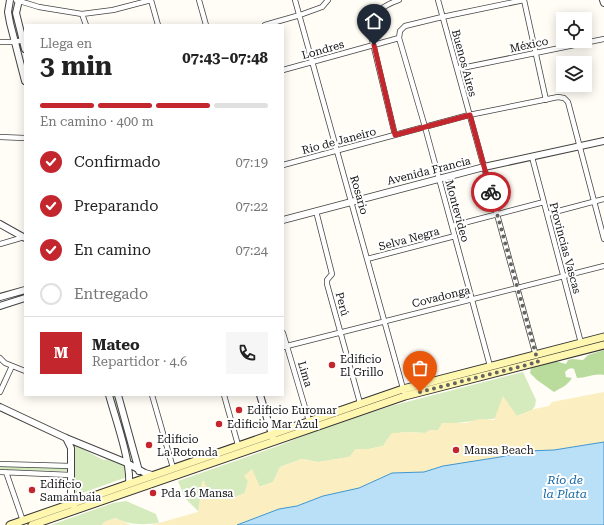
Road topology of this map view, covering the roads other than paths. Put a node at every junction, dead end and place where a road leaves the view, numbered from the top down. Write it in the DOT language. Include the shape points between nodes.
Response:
graph roads {
  1 [pos="10,0"];
  2 [pos="18,0"];
  3 [pos="152,0"];
  4 [pos="199,0"];
  5 [pos="295,0"];
  6 [pos="328,0"];
  7 [pos="399,0"];
  8 [pos="438,0"];
  9 [pos="524,0"];
  10 [pos="82,14"];
  11 [pos="300,15"];
  12 [pos="442,17"];
  13 [pos="86,24"];
  14 [pos="158,24"];
  15 [pos="206,24"];
  16 [pos="268,24"];
  17 [pos="398,38"];
  18 [pos="604,39"];
  19 [pos="23,40"];
  20 [pos="0,42"];
  21 [pos="14,42"];
  22 [pos="24,44"];
  23 [pos="374,45"];
  24 [pos="536,53"];
  25 [pos="313,62"];
  26 [pos="457,69"];
  27 [pos="284,70"];
  28 [pos="24,77"];
  29 [pos="546,100"];
  30 [pos="470,115"];
  31 [pos="425,127"];
  32 [pos="395,135"];
  33 [pos="0,137"];
  34 [pos="24,138"];
  35 [pos="604,141"];
  36 [pos="580,146"];
  37 [pos="337,150"];
  38 [pos="532,157"];
  39 [pos="284,165"];
  40 [pos="484,167"];
  41 [pos="439,179"];
  42 [pos="604,199"];
  43 [pos="352,201"];
  44 [pos="544,202"];
  45 [pos="594,202"];
  46 [pos="316,211"];
  47 [pos="497,214"];
  48 [pos="547,214"];
  49 [pos="284,220"];
  50 [pos="0,224"];
  51 [pos="452,226"];
  52 [pos="455,236"];
  53 [pos="24,238"];
  54 [pos="604,239"];
  55 [pos="0,244"];
  56 [pos="367,259"];
  57 [pos="604,266"];
  58 [pos="563,276"];
  59 [pos="517,288"];
  60 [pos="24,290"];
  61 [pos="0,297"];
  62 [pos="24,298"];
  63 [pos="472,299"];
  64 [pos="0,306"];
  65 [pos="384,321"];
  66 [pos="340,332"];
  67 [pos="604,337"];
  68 [pos="581,343"];
  69 [pos="604,345"];
  70 [pos="285,346"];
  71 [pos="0,358"];
  72 [pos="537,358"];
  73 [pos="12,366"];
  74 [pos="490,366"];
  75 [pos="24,371"];
  76 [pos="0,392"];
  77 [pos="404,392"];
  78 [pos="109,396"];
  79 [pos="118,396"];
  80 [pos="152,396"];
  81 [pos="224,396"];
  82 [pos="260,396"];
  83 [pos="360,403"];
  84 [pos="0,407"];
  85 [pos="309,421"];
  86 [pos="272,434"];
  87 [pos="66,438"];
  88 [pos="274,442"];
  89 [pos="238,445"];
  90 [pos="127,463"];
  91 [pos="0,464"];
  92 [pos="71,466"];
  93 [pos="173,468"];
  94 [pos="139,470"];
  95 [pos="0,472"];
  96 [pos="6,472"];
  97 [pos="71,475"];
  98 [pos="152,475"];
  99 [pos="142,479"];
  100 [pos="129,483"];
  101 [pos="142,487"];
  102 [pos="74,507"];
  103 [pos="23,521"];
  104 [pos="10,525"];
  105 [pos="32,525"];
  1 -- 21 [label="street" via="8,12"];
  2 -- 10 [label="street" via="39,7"];
  2 -- 19 [label="street" via="16,13"];
  3 -- 10 [label="street" via="113,10"];
  3 -- 14 [label="street"];
  4 -- 15 [label="street"];
  5 -- 11 [label="street, Rosario"];
  6 -- 11 [label="street" via="322,7"];
  7 -- 23 [label="street" via="385,5 376,13 371,35"];
  8 -- 12 [label="street, Buenos Aires"];
  9 -- 12 [label="street"];
  9 -- 24 [label="street"];
  10 -- 13 [label="street"];
  11 -- 16 [label="street"];
  11 -- 25 [label="street, Rosario"];
  12 -- 17 [label="street" via="405,26"];
  12 -- 26 [label="street, Buenos Aires"];
  17 -- 23 [label="street, Londres"];
  17 -- 31 [label="street, Montevideo"];
  18 -- 24 [label="street, México"];
  19 -- 21 [label="street"];
  19 -- 22 [label="street"];
  20 -- 21 [label="street"];
  21 -- 28 [label="street"];
  23 -- 25 [label="street, Londres"];
  23 -- 32 [label="street"];
  24 -- 26 [label="street, México"];
  24 -- 29 [label="street"];
  25 -- 27 [label="street, Londres"];
  25 -- 37 [label="street, Rosario"];
  26 -- 30 [label="street, Buenos Aires"];
  29 -- 30 [label="street, Rio de Janeiro"];
  29 -- 36 [label="street, Rio de Janeiro" via="558,97 568,102"];
  30 -- 31 [label="street, Rio de Janeiro"];
  30 -- 40 [label="street, Buenos Aires"];
  31 -- 32 [label="street, Rio de Janeiro"];
  31 -- 41 [label="street, Montevideo"];
  32 -- 37 [label="street, Rio de Janeiro"];
  33 -- 34 [label="street"];
  35 -- 36 [label="street, Avenida Francia"];
  36 -- 38 [label="street, Avenida Francia"];
  36 -- 45 [label="street"];
  37 -- 39 [label="street, Rio de Janeiro"];
  37 -- 43 [label="street, Rosario"];
  38 -- 40 [label="street, Avenida Francia"];
  38 -- 44 [label="street, Provincias Vascas"];
  40 -- 41 [label="street, Avenida Francia"];
  40 -- 47 [label="street, Buenos Aires"];
  41 -- 43 [label="street, Avenida Francia"];
  41 -- 51 [label="street, Montevideo"];
  42 -- 45 [label="street"];
  43 -- 46 [label="street, Avenida Francia"];
  43 -- 56 [label="street, Rosario"];
  44 -- 47 [label="street, Selva Negra"];
  44 -- 48 [label="street, Provincias Vascas"];
  45 -- 48 [label="street"];
  45 -- 54 [label="street"];
  46 -- 49 [label="street, Avenida Francia"];
  46 -- 66 [label="street, Perú" via="332,274 327,284"];
  47 -- 51 [label="street, Selva Negra"];
  47 -- 59 [label="street, Buenos Aires"];
  48 -- 58 [label="street, Provincias Vascas"];
  50 -- 53 [label="street"];
  51 -- 52 [label="street, Montevideo"];
  52 -- 56 [label="street, Selva Negra"];
  52 -- 63 [label="street, Montevideo"];
  53 -- 55 [label="street"];
  56 -- 65 [label="street, Rosario"];
  57 -- 58 [label="street, Covadonga"];
  58 -- 59 [label="street, Covadonga"];
  58 -- 68 [label="street, Provincias Vascas"];
  59 -- 63 [label="street, Covadonga"];
  59 -- 72 [label="street, Buenos Aires"];
  60 -- 61 [label="street"];
  62 -- 64 [label="street"];
  63 -- 65 [label="street, Covadonga"];
  63 -- 74 [label="street, Montevideo"];
  65 -- 66 [label="street, Covadonga"];
  65 -- 77 [label="street, Rosario"];
  66 -- 70 [label="street, Covadonga"];
  66 -- 83 [label="street, Perú"];
  67 -- 68 [label="main road"];
  68 -- 72 [label="main road"];
  69 -- 72 [label="main road"];
  70 -- 85 [label="street, Lima"];
  71 -- 73 [label="street"];
  72 -- 74 [label="main road"];
  72 -- 77 [label="main road"];
  73 -- 75 [label="street"];
  73 -- 76 [label="street"];
  74 -- 77 [label="main road"];
  77 -- 83 [label="main road"];
  77 -- 88 [label="main road"];
  78 -- 90 [label="street"];
  79 -- 94 [label="street"];
  80 -- 93 [label="street"];
  81 -- 89 [label="street"];
  82 -- 86 [label="street"];
  83 -- 85 [label="main road"];
  84 -- 87 [label="street"];
  85 -- 86 [label="main road"];
  86 -- 88 [label="street"];
  86 -- 89 [label="main road"];
  87 -- 90 [label="street"];
  87 -- 92 [label="street" via="71,448"];
  88 -- 101 [label="main road"];
  89 -- 93 [label="main road"];
  90 -- 94 [label="street"];
  90 -- 100 [label="street"];
  91 -- 92 [label="street"];
  92 -- 97 [label="street"];
  93 -- 98 [label="main road"];
  94 -- 98 [label="street"];
  94 -- 99 [label="street"];
  95 -- 96 [label="street"];
  96 -- 97 [label="street"];
  96 -- 103 [label="street"];
  97 -- 102 [label="street"];
  98 -- 99 [label="main road"];
  99 -- 100 [label="main road"];
  99 -- 101 [label="street"];
  100 -- 102 [label="main road"];
  101 -- 102 [label="main road"];
  102 -- 103 [label="main road"];
  102 -- 105 [label="main road"];
  103 -- 104 [label="main road"];
}
